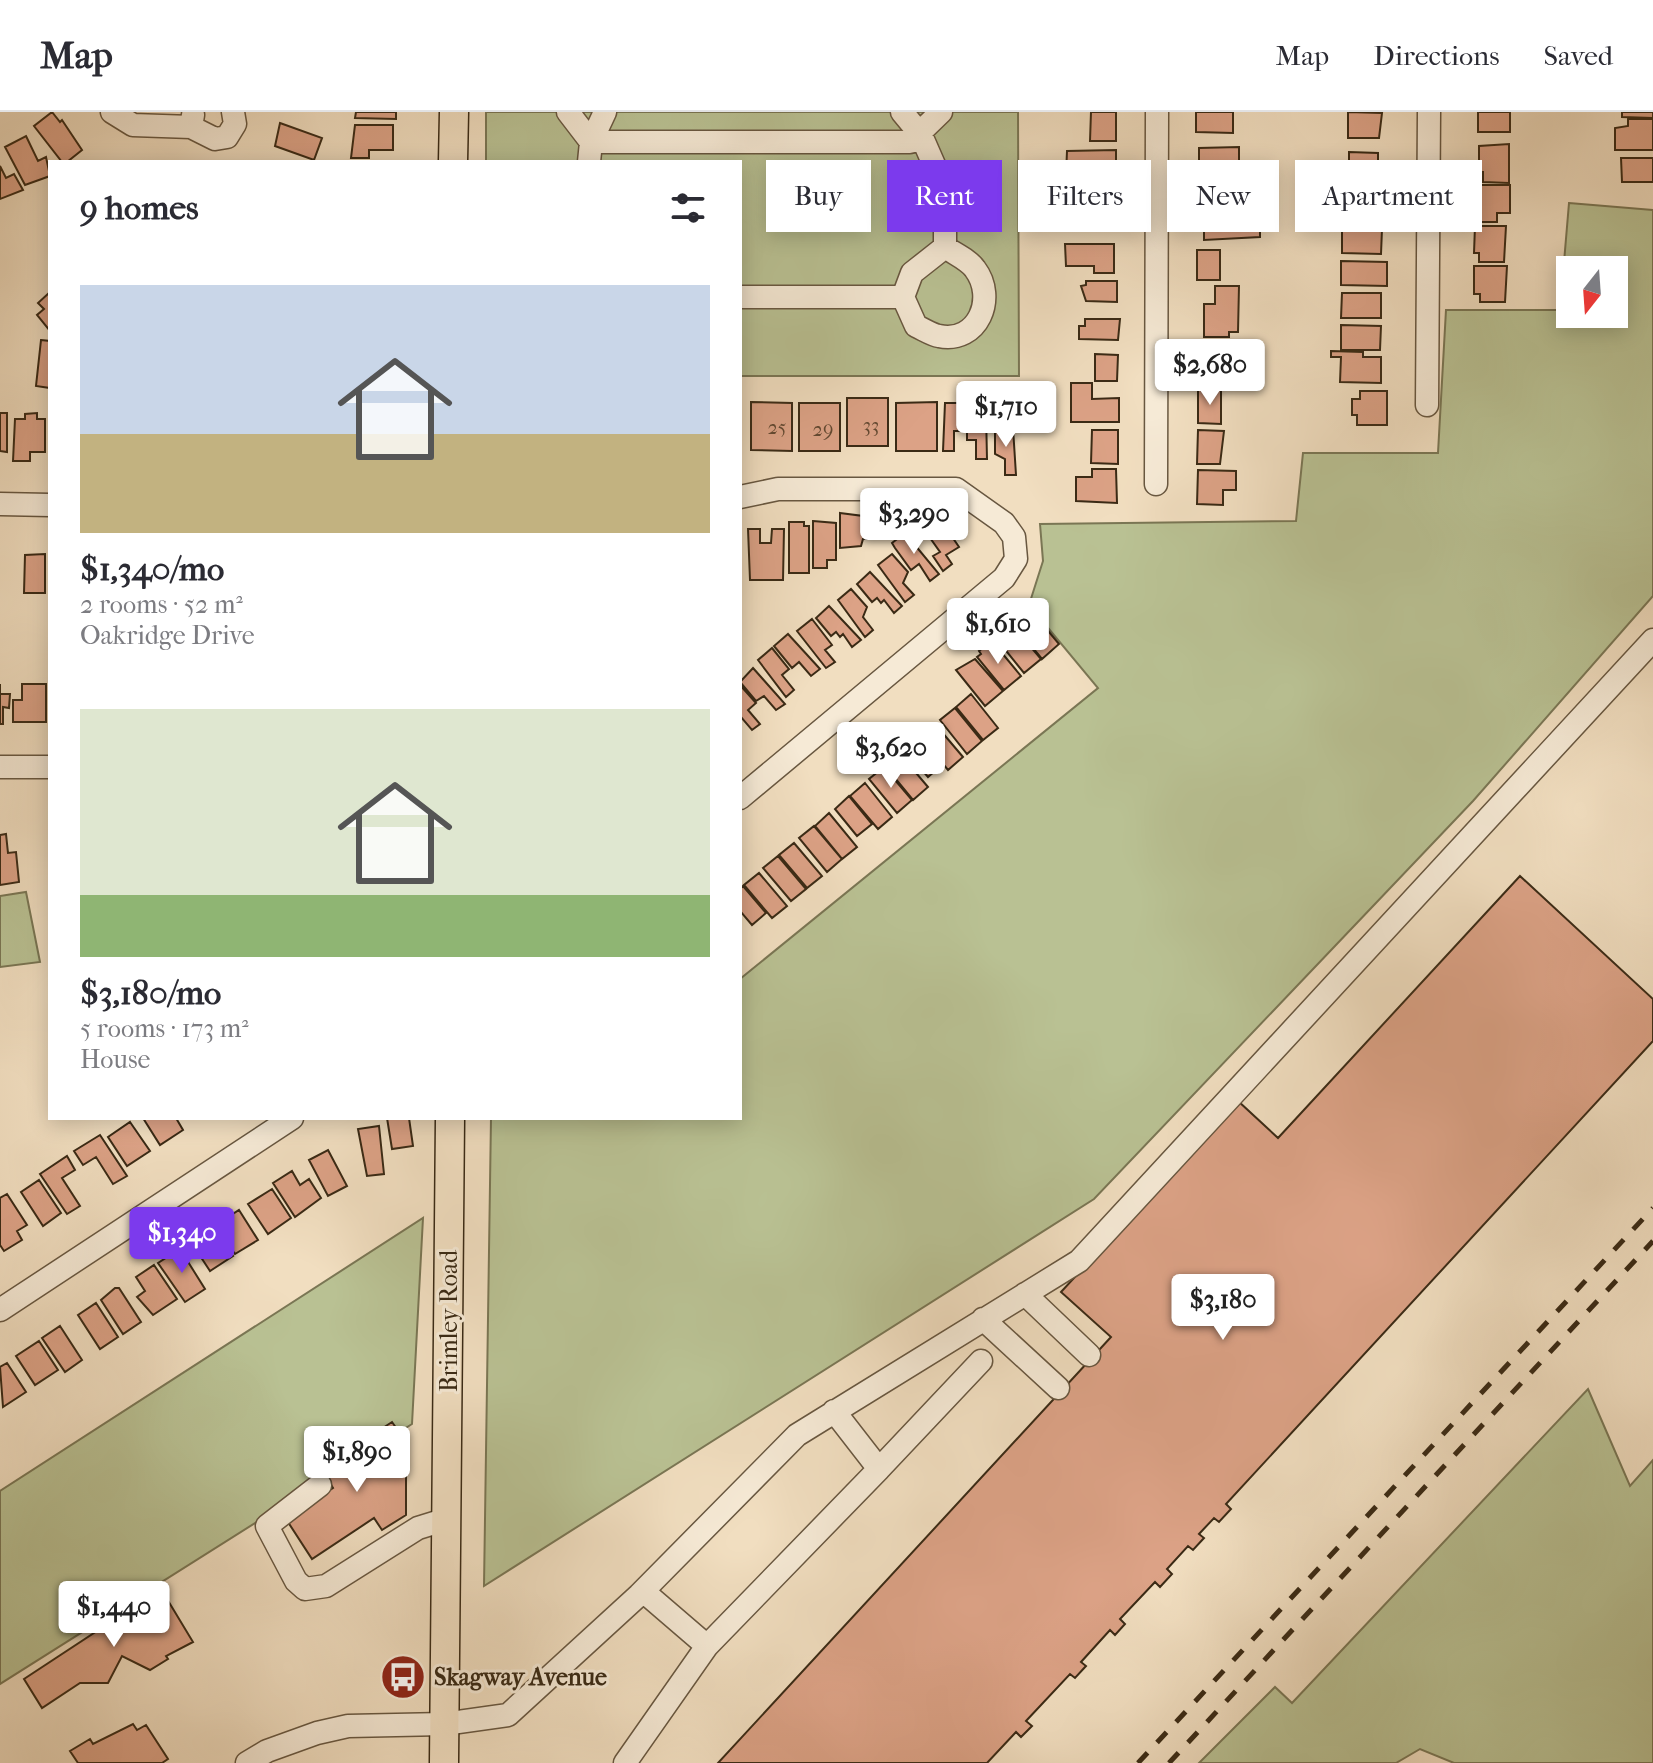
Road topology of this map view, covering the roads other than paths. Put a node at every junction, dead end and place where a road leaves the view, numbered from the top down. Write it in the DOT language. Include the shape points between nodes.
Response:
graph roads {
  1 [pos="112,112"];
  2 [pos="233,112"];
  3 [pos="454,112"];
  4 [pos="568,112"];
  5 [pos="605,112"];
  6 [pos="902,112"];
  7 [pos="941,112"];
  8 [pos="1157,112"];
  9 [pos="1429,112"];
  10 [pos="192,119"];
  11 [pos="921,135"];
  12 [pos="590,152"];
  13 [pos="453,160"];
  14 [pos="945,247"];
  15 [pos="742,297"];
  16 [pos="903,297"];
  17 [pos="1427,405"];
  18 [pos="1156,484"];
  19 [pos="742,497"];
  20 [pos="0,504"];
  21 [pos="48,505"];
  22 [pos="1653,640"];
  23 [pos="0,767"];
  24 [pos="48,767"];
  25 [pos="742,796"];
  26 [pos="289,1120"];
  27 [pos="450,1120"];
  28 [pos="1025,1294"];
  29 [pos="0,1310"];
  30 [pos="983,1319"];
  31 [pos="1089,1355"];
  32 [pos="981,1361"];
  33 [pos="1058,1388"];
  34 [pos="834,1411"];
  35 [pos="879,1469"];
  36 [pos="320,1485"];
  37 [pos="447,1519"];
  38 [pos="643,1591"];
  39 [pos="707,1646"];
  40 [pos="444,1724"];
  41 [pos="247,1763"];
  42 [pos="444,1763"];
  43 [pos="625,1763"];
  1 -- 10 [label="street" via="133,125"];
  2 -- 10 [label="street" via="235,124 227,137 215,139"];
  3 -- 13 [label="main road"];
  4 -- 12 [label="street"];
  5 -- 12 [label="street"];
  6 -- 11 [label="street"];
  7 -- 11 [label="street"];
  8 -- 18 [label="street"];
  9 -- 17 [label="street"];
  11 -- 12 [label="street" via="910,142"];
  11 -- 14 [label="street" via="945,190"];
  14 -- 16 [label="street" via="912,273"];
  14 -- 16 [label="street" via="975,268 986,290 983,316 966,333 940,337 916,326"];
  15 -- 16 [label="street"];
  19 -- 25 [label="street" via="778,489 956,489 1009,528 1017,552 1004,578"];
  20 -- 21 [label="street"];
  22 -- 28 [label="street" via="1079,1261"];
  23 -- 24 [label="street"];
  26 -- 29 [label="street"];
  27 -- 37 [label="main road, Brimley Road"];
  28 -- 30 [label="street"];
  28 -- 31 [label="street"];
  30 -- 33 [label="street"];
  30 -- 34 [label="street"];
  32 -- 35 [label="street"];
  34 -- 35 [label="street"];
  34 -- 38 [label="street" via="797,1435"];
  35 -- 39 [label="street"];
  36 -- 37 [label="street" via="267,1526 305,1589 326,1586 418,1528"];
  37 -- 40 [label="main road, Brimley Road"];
  38 -- 39 [label="street"];
  38 -- 40 [label="street" via="508,1715"];
  39 -- 43 [label="street"];
  40 -- 41 [label="street" via="348,1726 305,1737"];
  40 -- 42 [label="main road, Brimley Road"];
}
